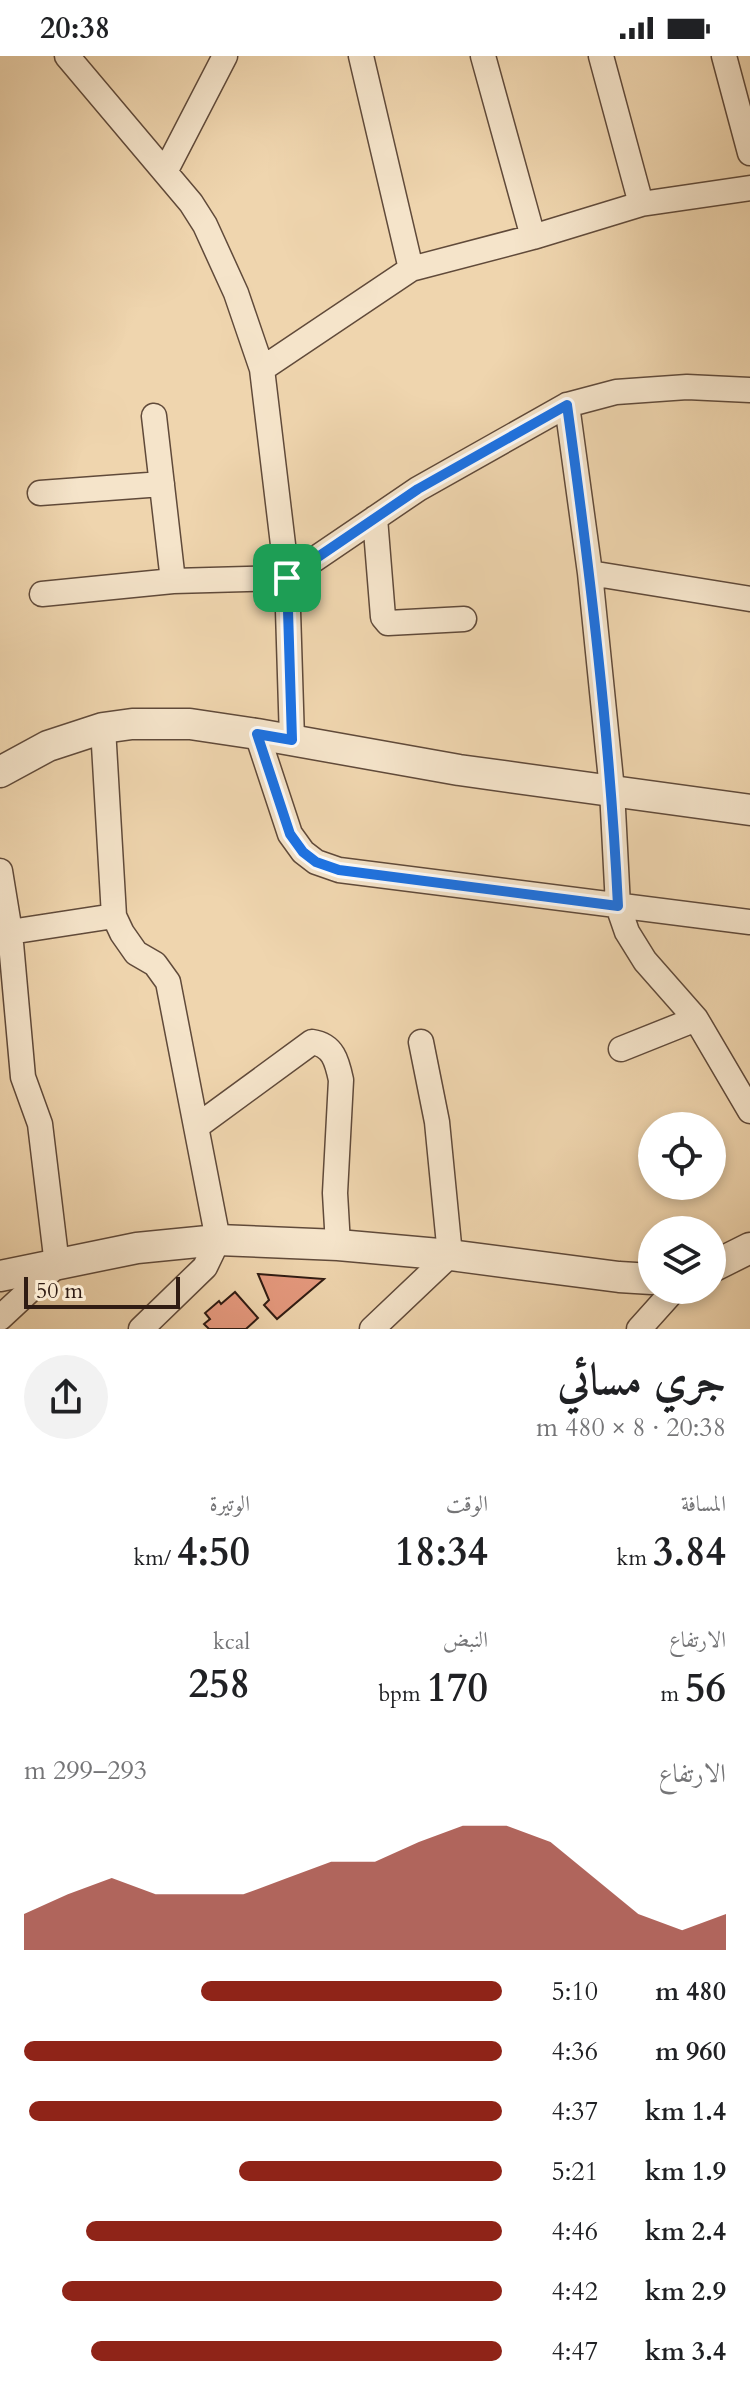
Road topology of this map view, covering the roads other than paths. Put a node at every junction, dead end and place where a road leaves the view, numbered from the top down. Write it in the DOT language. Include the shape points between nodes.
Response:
graph roads {
  1 [pos="67,56"];
  2 [pos="225,56"];
  3 [pos="361,56"];
  4 [pos="483,56"];
  5 [pos="601,56"];
  6 [pos="724,56"];
  7 [pos="750,153"];
  8 [pos="165,172"];
  9 [pos="750,188"];
  10 [pos="641,204"];
  11 [pos="533,237"];
  12 [pos="411,269"];
  13 [pos="262,369"];
  14 [pos="750,390"];
  15 [pos="567,405"];
  16 [pos="154,416"];
  17 [pos="162,484"];
  18 [pos="40,493"];
  19 [pos="375,518"];
  20 [pos="590,573"];
  21 [pos="287,578"];
  22 [pos="173,581"];
  23 [pos="42,594"];
  24 [pos="750,599"];
  25 [pos="464,619"];
  26 [pos="103,728"];
  27 [pos="257,734"];
  28 [pos="292,740"];
  29 [pos="0,772"];
  30 [pos="612,790"];
  31 [pos="750,810"];
  32 [pos="0,871"];
  33 [pos="618,906"];
  34 [pos="114,916"];
  35 [pos="750,922"];
  36 [pos="10,932"];
  37 [pos="696,1019"];
  38 [pos="421,1042"];
  39 [pos="621,1049"];
  40 [pos="12,1079"];
  41 [pos="750,1111"];
  42 [pos="196,1127"];
  43 [pos="218,1240"];
  44 [pos="338,1245"];
  45 [pos="750,1248"];
  46 [pos="450,1255"];
  47 [pos="726,1260"];
  48 [pos="57,1265"];
  49 [pos="0,1276"];
  50 [pos="638,1278"];
  51 [pos="661,1304"];
  52 [pos="0,1318"];
  53 [pos="141,1329"];
  54 [pos="372,1329"];
  55 [pos="639,1329"];
  1 -- 8 [label="street"];
  2 -- 8 [label="street"];
  3 -- 12 [label="street"];
  4 -- 11 [label="street"];
  5 -- 10 [label="street"];
  6 -- 7 [label="street"];
  8 -- 13 [label="street" via="205,225"];
  9 -- 10 [label="street"];
  10 -- 11 [label="street"];
  11 -- 12 [label="street"];
  12 -- 13 [label="street"];
  13 -- 21 [label="street"];
  14 -- 15 [label="street" via="616,392"];
  15 -- 19 [label="street"];
  15 -- 20 [label="street"];
  16 -- 17 [label="street"];
  17 -- 18 [label="street"];
  17 -- 22 [label="street"];
  19 -- 21 [label="street"];
  19 -- 25 [label="street" via="383,617 388,623"];
  20 -- 24 [label="street"];
  20 -- 30 [label="street"];
  21 -- 22 [label="street"];
  21 -- 28 [label="street"];
  22 -- 23 [label="street"];
  26 -- 27 [label="street" via="190,724"];
  26 -- 29 [label="street" via="48,746"];
  26 -- 34 [label="street"];
  27 -- 28 [label="street"];
  27 -- 33 [label="street" via="290,834 316,862 339,870"];
  28 -- 30 [label="street"];
  30 -- 31 [label="street"];
  30 -- 33 [label="street"];
  32 -- 36 [label="street"];
  33 -- 35 [label="street"];
  33 -- 37 [label="street" via="645,961"];
  34 -- 36 [label="street"];
  34 -- 42 [label="street" via="136,953 155,964 168,982"];
  36 -- 40 [label="street"];
  37 -- 39 [label="street"];
  37 -- 41 [label="street"];
  38 -- 46 [label="street" via="437,1122"];
  40 -- 48 [label="street" via="40,1124"];
  42 -- 43 [label="street"];
  42 -- 44 [label="street" via="312,1042 325,1045 341,1080"];
  43 -- 44 [label="street"];
  43 -- 48 [label="street" via="137,1248"];
  43 -- 53 [label="street" via="205,1267"];
  44 -- 46 [label="street"];
  45 -- 47 [label="street"];
  46 -- 50 [label="street"];
  46 -- 54 [label="street"];
  48 -- 49 [label="street"];
  48 -- 52 [label="street"];
  51 -- 55 [label="street"];
}
